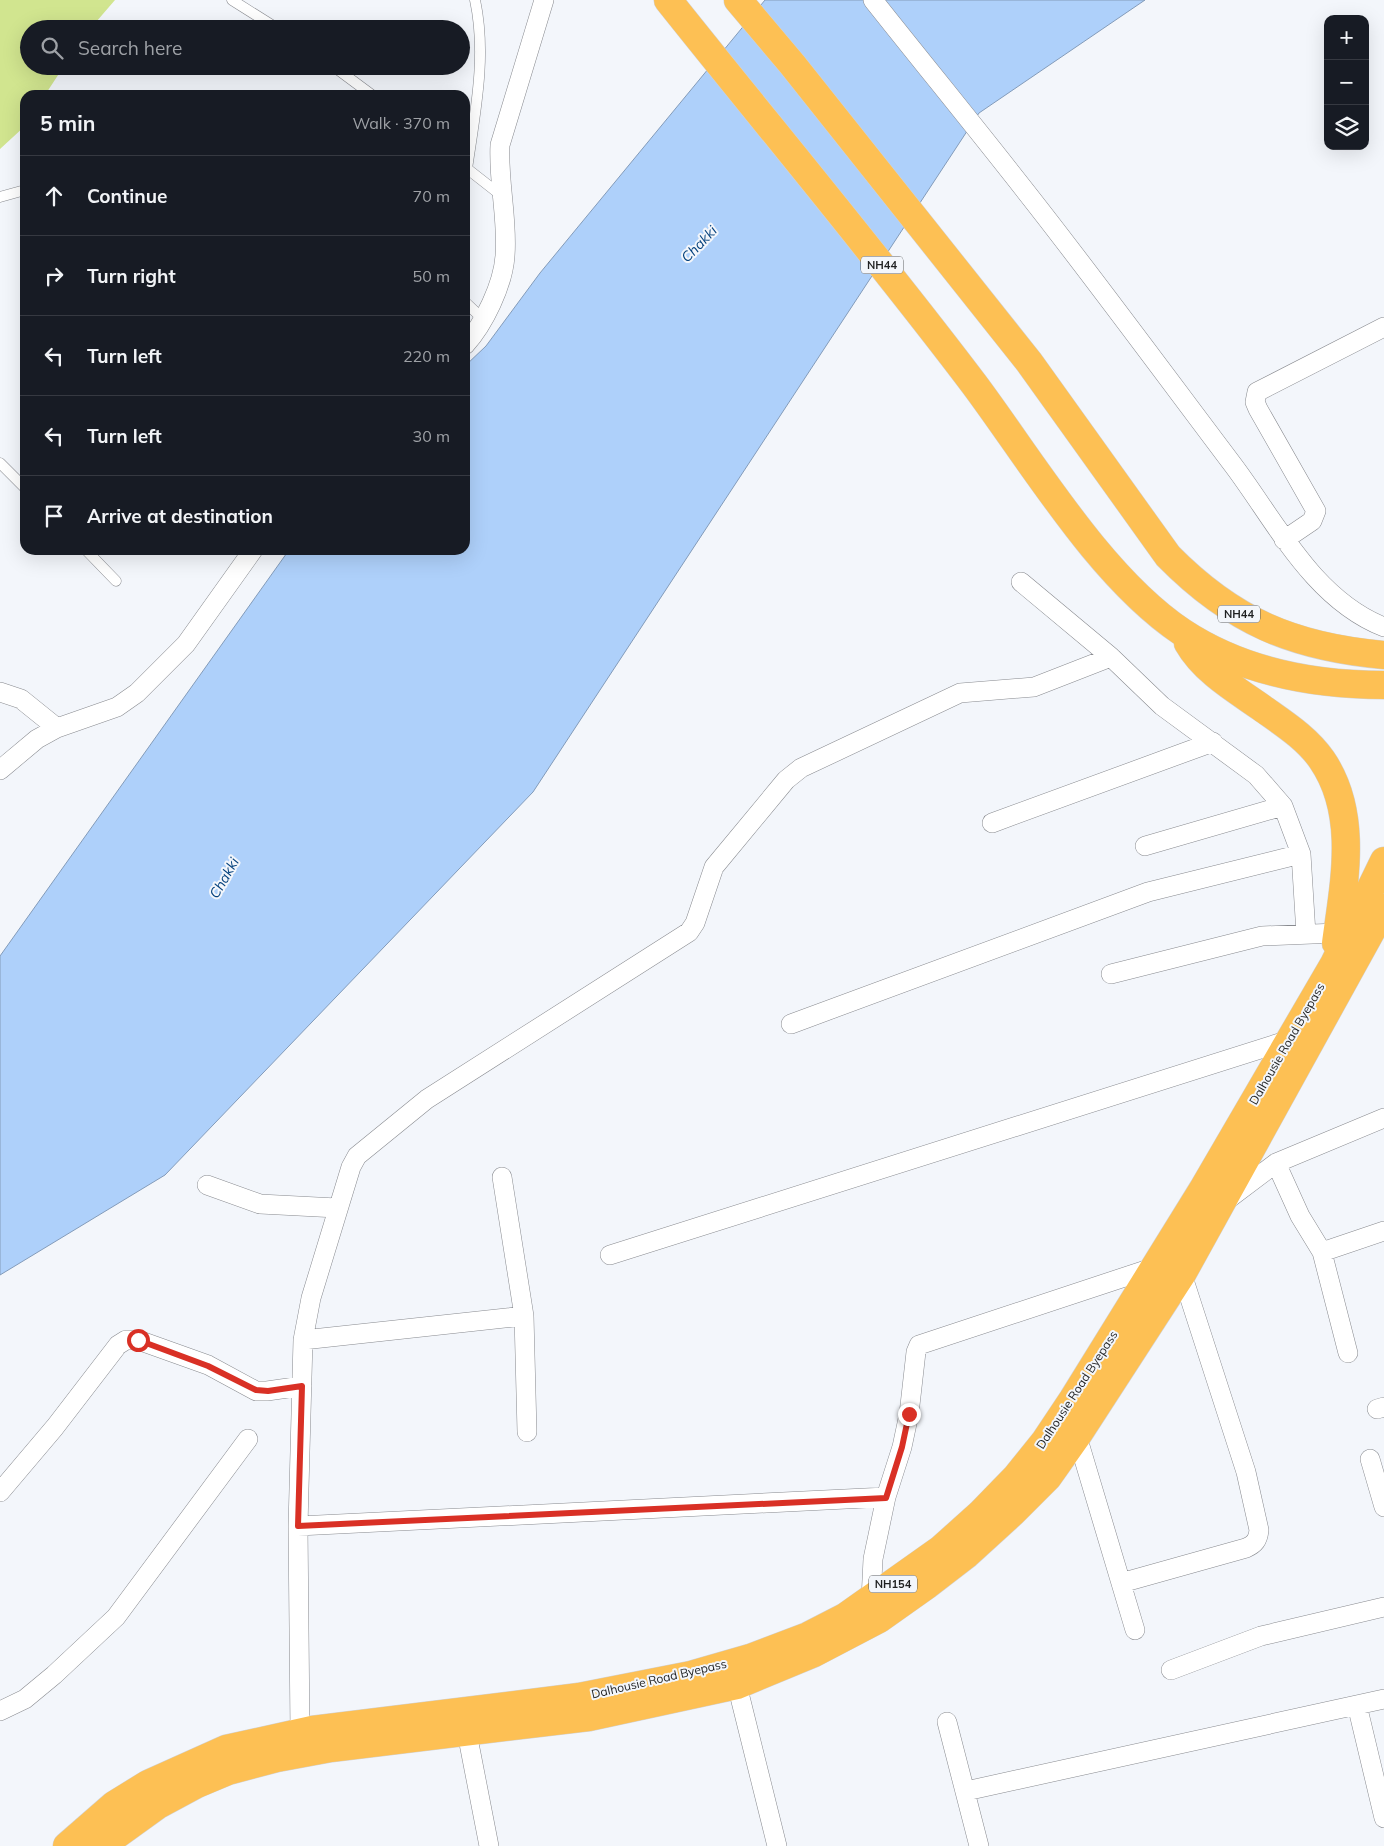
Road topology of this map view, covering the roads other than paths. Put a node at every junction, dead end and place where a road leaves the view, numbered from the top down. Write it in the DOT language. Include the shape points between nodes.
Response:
graph roads {
  1 [pos="232,0"];
  2 [pos="476,0"];
  3 [pos="544,0"];
  4 [pos="668,0"];
  5 [pos="738,0"];
  6 [pos="873,0"];
  7 [pos="264,20"];
  8 [pos="345,75"];
  9 [pos="365,90"];
  10 [pos="470,137"];
  11 [pos="470,171"];
  12 [pos="20,191"];
  13 [pos="0,197"];
  14 [pos="502,197"];
  15 [pos="470,307"];
  16 [pos="484,320"];
  17 [pos="1384,327"];
  18 [pos="470,339"];
  19 [pos="0,463"];
  20 [pos="20,483"];
  21 [pos="1284,540"];
  22 [pos="91,555"];
  23 [pos="249,555"];
  24 [pos="116,580"];
  25 [pos="1021,582"];
  26 [pos="1384,627"];
  27 [pos="1181,631"];
  28 [pos="1384,655"];
  29 [pos="1111,657"];
  30 [pos="1384,685"];
  31 [pos="0,692"];
  32 [pos="57,728"];
  33 [pos="1212,742"];
  34 [pos="0,770"];
  35 [pos="1282,806"];
  36 [pos="992,823"];
  37 [pos="1145,846"];
  38 [pos="1301,854"];
  39 [pos="1384,861"];
  40 [pos="1384,908"];
  41 [pos="1337,933"];
  42 [pos="1306,934"];
  43 [pos="1334,964"];
  44 [pos="1111,974"];
  45 [pos="791,1024"];
  46 [pos="1289,1040"];
  47 [pos="1384,1118"];
  48 [pos="1276,1163"];
  49 [pos="502,1177"];
  50 [pos="207,1185"];
  51 [pos="1222,1203"];
  52 [pos="337,1208"];
  53 [pos="1384,1232"];
  54 [pos="1322,1252"];
  55 [pos="610,1255"];
  56 [pos="1170,1270"];
  57 [pos="524,1316"];
  58 [pos="303,1340"];
  59 [pos="1348,1354"];
  60 [pos="302,1386"];
  61 [pos="527,1432"];
  62 [pos="1078,1436"];
  63 [pos="248,1439"];
  64 [pos="1370,1459"];
  65 [pos="0,1492"];
  66 [pos="886,1498"];
  67 [pos="1384,1507"];
  68 [pos="298,1526"];
  69 [pos="1121,1583"];
  70 [pos="872,1600"];
  71 [pos="1384,1607"];
  72 [pos="1134,1630"];
  73 [pos="1171,1670"];
  74 [pos="737,1685"];
  75 [pos="1384,1699"];
  76 [pos="1357,1705"];
  77 [pos="0,1712"];
  78 [pos="947,1722"];
  79 [pos="300,1732"];
  80 [pos="467,1733"];
  81 [pos="966,1791"];
  82 [pos="1384,1818"];
  83 [pos="66,1846"];
  84 [pos="101,1846"];
  85 [pos="489,1846"];
  86 [pos="777,1846"];
  87 [pos="979,1846"];
  1 -- 7 [label="lane"];
  2 -- 10 [label="lane" via="480,59"];
  3 -- 14 [label="street" via="500,145"];
  4 -- 27 [label="highway, NH44" via="875,255 1087,538 1124,580"];
  5 -- 28 [label="highway, NH44" via="1029,362 1131,507 1168,556 1193,582 1247,619 1320,646"];
  6 -- 21 [label="street" via="1068,245 1240,474"];
  8 -- 9 [label="lane"];
  11 -- 14 [label="lane"];
  12 -- 13 [label="lane"];
  14 -- 16 [label="street" via="505,258"];
  15 -- 16 [label="lane"];
  16 -- 18 [label="street"];
  17 -- 21 [label="street" via="1257,392 1255,402 1258,409 1316,511 1312,521"];
  19 -- 20 [label="lane"];
  21 -- 26 [label="street" via="1321,583 1353,611"];
  22 -- 24 [label="lane"];
  23 -- 32 [label="street" via="186,644 137,693 117,707"];
  25 -- 29 [label="street"];
  27 -- 30 [label="highway, NH44" via="1237,662 1264,670 1340,683"];
  27 -- 41 [label="highway" via="1204,664 1224,682 1299,736 1322,760 1334,783 1342,810 1346,865"];
  29 -- 33 [label="street" via="1162,706"];
  29 -- 52 [label="street" via="1034,686 960,693 801,768 786,780 714,867 689,932 409,1112 357,1156 346,1177"];
  31 -- 32 [label="street" via="21,699"];
  32 -- 34 [label="street" via="37,739"];
  33 -- 35 [label="street" via="1256,775"];
  33 -- 36 [label="street"];
  35 -- 37 [label="street"];
  35 -- 38 [label="street"];
  38 -- 42 [label="street"];
  38 -- 45 [label="street" via="1148,892"];
  39 -- 43 [label="highway, Dalhousie Road Byepass / NH154"];
  40 -- 51 [label="highway, NH154"];
  41 -- 42 [label="street"];
  41 -- 43 [label="highway"];
  42 -- 44 [label="street" via="1262,936"];
  43 -- 46 [label="highway, Dalhousie Road Byepass / NH154"];
  46 -- 55 [label="street"];
  46 -- 56 [label="highway, Dalhousie Road Byepass / NH154"];
  47 -- 48 [label="street"];
  48 -- 51 [label="street"];
  48 -- 54 [label="street" via="1300,1216"];
  49 -- 57 [label="street"];
  50 -- 52 [label="street" via="260,1204"];
  51 -- 56 [label="highway, NH154"];
  52 -- 58 [label="street" via="311,1298"];
  53 -- 54 [label="street"];
  54 -- 59 [label="street"];
  56 -- 62 [label="highway, NH154"];
  56 -- 66 [label="street" via="919,1345 902,1447"];
  56 -- 69 [label="street" via="1246,1472 1258,1538 1246,1548"];
  56 -- 70 [label="highway, Dalhousie Road Byepass / NH154" via="1016,1477 941,1549"];
  57 -- 58 [label="street"];
  57 -- 61 [label="street"];
  58 -- 60 [label="street"];
  60 -- 65 [label="street" via="256,1390 208,1366 138,1340 126,1340 118,1345"];
  60 -- 68 [label="street"];
  62 -- 69 [label="street"];
  62 -- 74 [label="highway, NH154" via="1048,1477 1012,1513 927,1585 879,1618 814,1653"];
  63 -- 77 [label="street" via="116,1617 54,1675 24,1699"];
  64 -- 67 [label="street"];
  66 -- 68 [label="street"];
  66 -- 70 [label="street" via="874,1559"];
  68 -- 79 [label="street"];
  69 -- 72 [label="street"];
  70 -- 79 [label="highway, Dalhousie Road Byepass / NH154" via="808,1636 750,1658 691,1675 579,1697"];
  71 -- 73 [label="street" via="1262,1636"];
  74 -- 80 [label="highway, NH154" via="588,1716"];
  74 -- 86 [label="street"];
  75 -- 76 [label="street"];
  76 -- 81 [label="street"];
  76 -- 82 [label="street"];
  78 -- 81 [label="street"];
  79 -- 83 [label="highway, Dalhousie Road Byepass / NH154" via="226,1749 184,1767 114,1805"];
  80 -- 84 [label="highway, NH154" via="331,1748 277,1758 228,1772 158,1805"];
  80 -- 85 [label="street"];
  81 -- 87 [label="street"];
}
